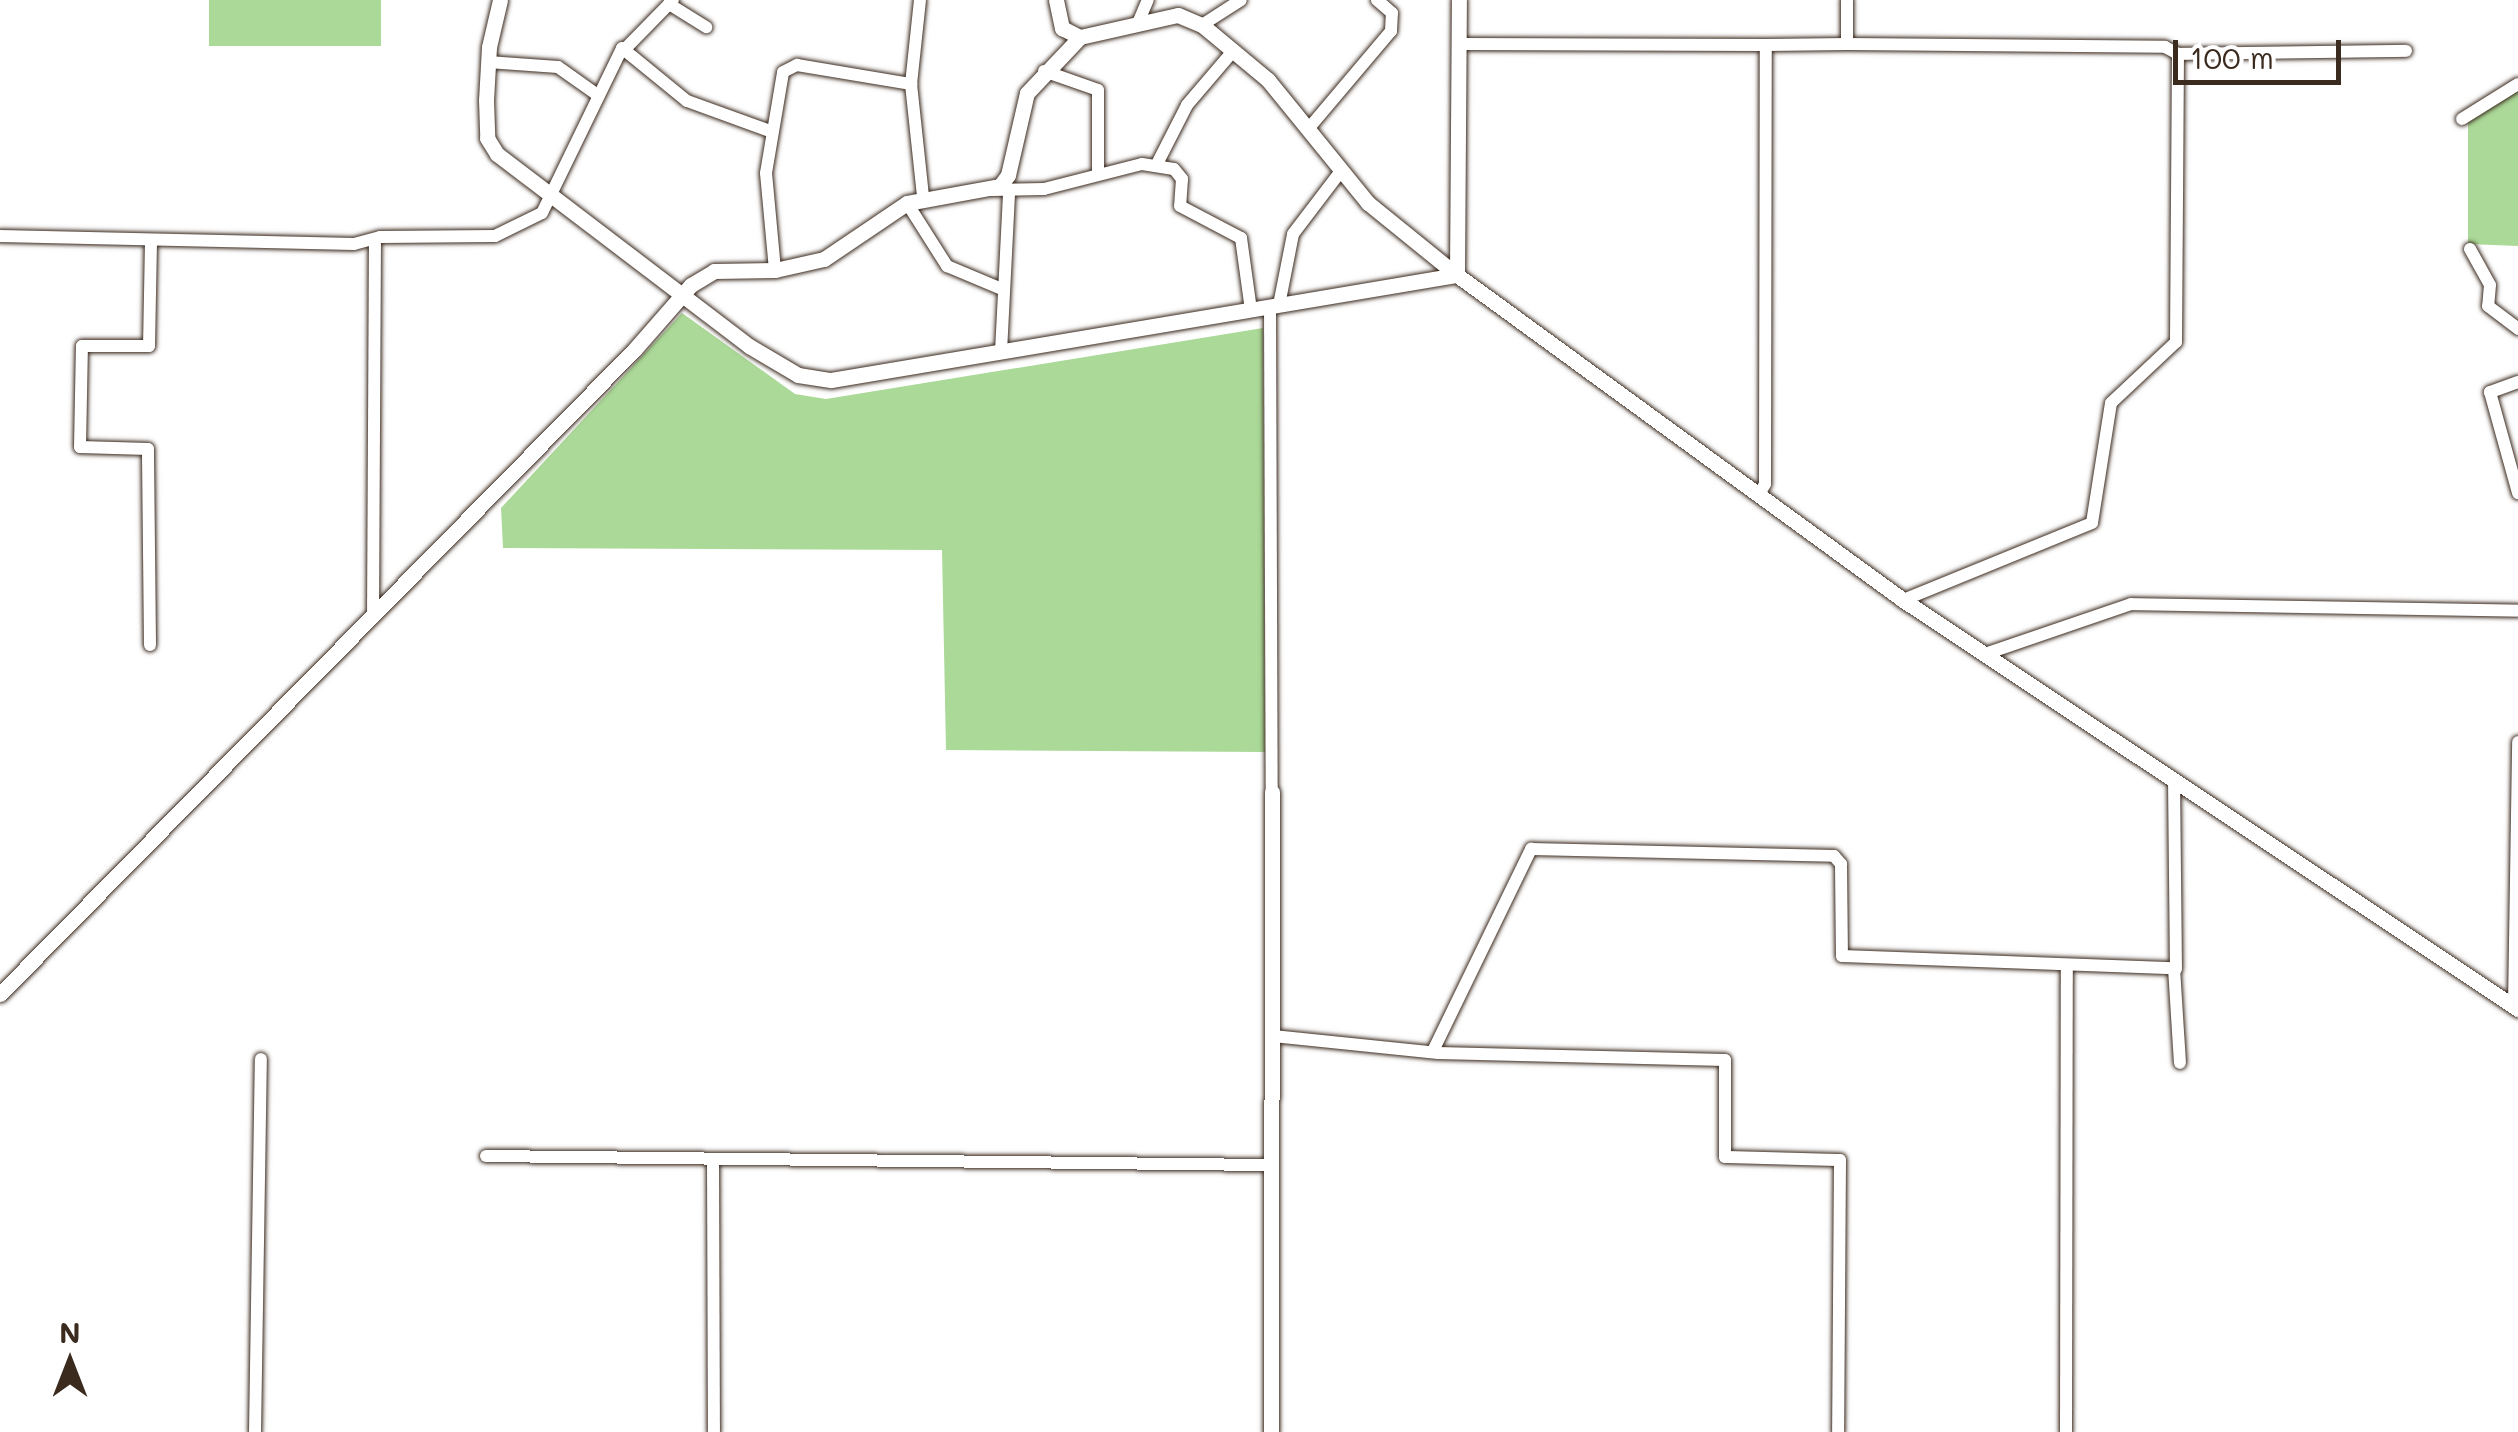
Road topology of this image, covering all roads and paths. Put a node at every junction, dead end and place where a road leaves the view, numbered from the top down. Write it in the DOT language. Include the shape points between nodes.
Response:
graph roads {
  1 [pos="500,0"];
  2 [pos="920,0"];
  3 [pos="1056,0"];
  4 [pos="1148,0"];
  5 [pos="1241,0"];
  6 [pos="1377,0"];
  7 [pos="1459,0"];
  8 [pos="1848,0"];
  9 [pos="671,2"];
  10 [pos="1138,23"];
  11 [pos="1202,24"];
  12 [pos="706,27"];
  13 [pos="1080,37"];
  14 [pos="1460,44"];
  15 [pos="1766,44"];
  16 [pos="1847,44"];
  17 [pos="626,48"];
  18 [pos="1234,50"];
  19 [pos="2406,51"];
  20 [pos="2178,54"];
  21 [pos="488,62"];
  22 [pos="1044,72"];
  23 [pos="911,84"];
  24 [pos="2518,84"];
  25 [pos="596,94"];
  26 [pos="2462,119"];
  27 [pos="1309,128"];
  28 [pos="770,130"];
  29 [pos="1157,164"];
  30 [pos="1341,171"];
  31 [pos="1098,172"];
  32 [pos="992,190"];
  33 [pos="1009,192"];
  34 [pos="553,196"];
  35 [pos="915,200"];
  36 [pos="0,236"];
  37 [pos="375,241"];
  38 [pos="151,242"];
  39 [pos="2470,249"];
  40 [pos="775,270"];
  41 [pos="1456,275"];
  42 [pos="1004,290"];
  43 [pos="681,297"];
  44 [pos="1274,306"];
  45 [pos="1251,310"];
  46 [pos="2518,329"];
  47 [pos="1002,352"];
  48 [pos="2518,382"];
  49 [pos="2518,493"];
  50 [pos="1758,496"];
  51 [pos="1904,600"];
  52 [pos="2518,611"];
  53 [pos="373,618"];
  54 [pos="150,645"];
  55 [pos="1988,653"];
  56 [pos="2518,742"];
  57 [pos="2174,779"];
  58 [pos="1272,792"];
  59 [pos="2067,968"];
  60 [pos="2176,970"];
  61 [pos="0,994"];
  62 [pos="2516,1008"];
  63 [pos="1273,1036"];
  64 [pos="1433,1052"];
  65 [pos="261,1059"];
  66 [pos="2180,1063"];
  67 [pos="486,1156"];
  68 [pos="713,1159"];
  69 [pos="1271,1165"];
  70 [pos="255,1432"];
  71 [pos="714,1432"];
  72 [pos="1271,1432"];
  73 [pos="1838,1432"];
  74 [pos="2066,1432"];
  1 -- 21 [label="street"];
  2 -- 23 [label="street"];
  3 -- 13 [label="street" via="1062,28"];
  4 -- 10 [label="street"];
  5 -- 11 [label="street"];
  6 -- 27 [label="street" via="1392,13 1391,31"];
  7 -- 14 [label="street"];
  8 -- 16 [label="street"];
  9 -- 12 [label="street"];
  9 -- 17 [label="street"];
  10 -- 11 [label="street" via="1178,15"];
  10 -- 13 [label="street"];
  11 -- 18 [label="street"];
  13 -- 22 [label="street"];
  14 -- 15 [label="street"];
  14 -- 41 [label="street"];
  15 -- 16 [label="street"];
  15 -- 50 [label="street" via="1765,484"];
  16 -- 20 [label="street" via="2165,47"];
  17 -- 25 [label="street" via="612,58"];
  17 -- 28 [label="street" via="687,102"];
  18 -- 27 [label="street"];
  18 -- 29 [label="street" via="1187,105"];
  19 -- 20 [label="street"];
  20 -- 51 [label="street" via="2176,342 2111,403 2092,523"];
  21 -- 25 [label="street" via="558,68"];
  21 -- 34 [label="street" via="491,147"];
  22 -- 31 [label="street" via="1098,90"];
  22 -- 32 [label="street" via="1020,108 1008,175"];
  23 -- 28 [label="street" via="792,65 780,80"];
  23 -- 35 [label="street"];
  24 -- 26 [label="street"];
  25 -- 34 [label="street"];
  27 -- 30 [label="street"];
  28 -- 40 [label="street" via="766,185"];
  29 -- 31 [label="street"];
  29 -- 45 [label="street" via="1179,173 1180,206 1238,234"];
  30 -- 41 [label="street" via="1368,203"];
  30 -- 44 [label="street" via="1293,234"];
  31 -- 33 [label="street"];
  32 -- 33 [label="street"];
  32 -- 35 [label="street"];
  33 -- 42 [label="street"];
  34 -- 37 [label="street" via="542,213 496,236"];
  34 -- 43 [label="street"];
  35 -- 40 [label="street" via="824,259"];
  35 -- 42 [label="street" via="947,266"];
  36 -- 38 [label="street"];
  37 -- 38 [label="street"];
  37 -- 53 [label="street"];
  38 -- 54 [label="street" via="149,346 82,346 80,446 148,449"];
  39 -- 46 [label="street" via="2490,285 2488,306"];
  40 -- 43 [label="street" via="707,272"];
  41 -- 44 [label="street"];
  41 -- 50 [label="street"];
  42 -- 47 [label="street"];
  43 -- 47 [label="street" via="780,366 820,380"];
  43 -- 53 [label="street"];
  44 -- 45 [label="street"];
  44 -- 58 [label="street"];
  45 -- 47 [label="street"];
  48 -- 49 [label="street" via="2490,392"];
  50 -- 51 [label="street"];
  51 -- 55 [label="street"];
  52 -- 55 [label="street" via="2131,604"];
  53 -- 61 [label="street"];
  55 -- 57 [label="street"];
  56 -- 62 [label="street"];
  57 -- 60 [label="street"];
  57 -- 62 [label="street"];
  58 -- 63 [label="street"];
  59 -- 60 [label="street"];
  59 -- 64 [label="street" via="1842,956 1841,864 1834,856 1532,849"];
  59 -- 74 [label="street"];
  60 -- 66 [label="street"];
  63 -- 64 [label="street"];
  63 -- 69 [label="street"];
  64 -- 73 [label="street" via="1724,1060 1725,1157 1840,1160"];
  65 -- 70 [label="street"];
  67 -- 68 [label="street"];
  68 -- 69 [label="street"];
  68 -- 71 [label="street"];
  69 -- 72 [label="street"];
}
